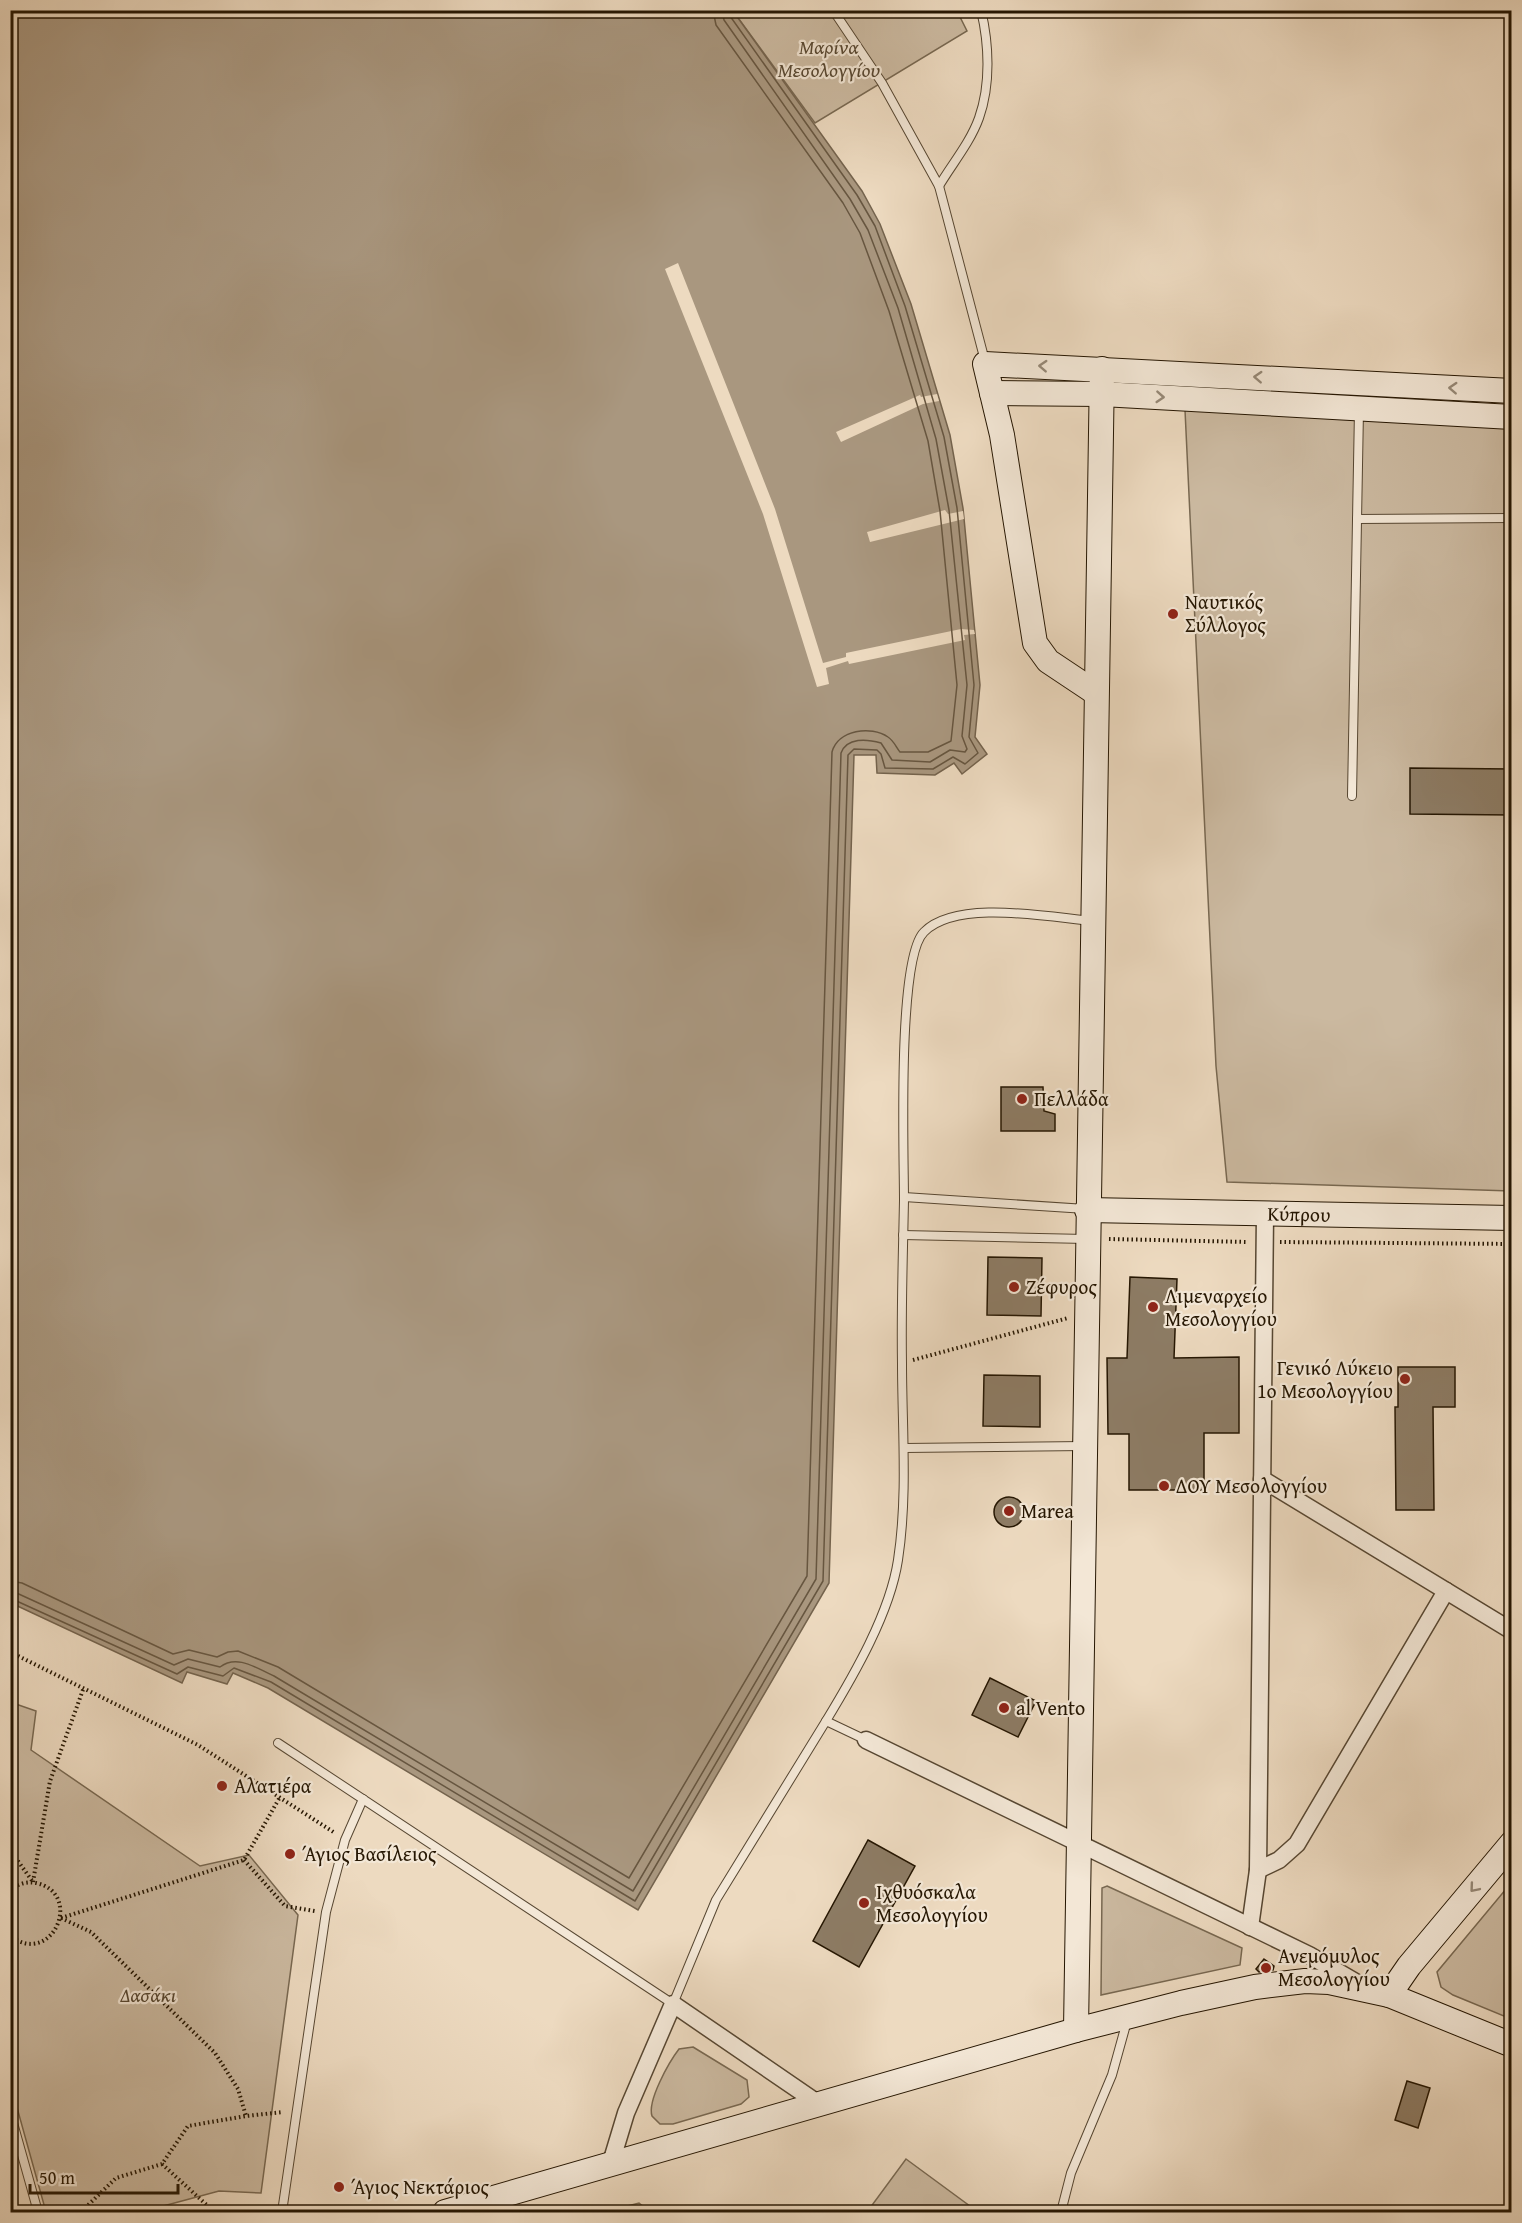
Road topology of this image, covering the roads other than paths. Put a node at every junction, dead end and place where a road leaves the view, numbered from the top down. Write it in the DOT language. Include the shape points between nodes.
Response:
graph roads {
  1 [pos="833,10"];
  2 [pos="981,10"];
  3 [pos="939,186"];
  4 [pos="985,364"];
  5 [pos="1102,369"];
  6 [pos="1512,391"];
  7 [pos="993,393"];
  8 [pos="1102,394"];
  9 [pos="1359,410"];
  10 [pos="1512,417"];
  11 [pos="1512,518"];
  12 [pos="1357,519"];
  13 [pos="1096,693"];
  14 [pos="1352,796"];
  15 [pos="1092,921"];
  16 [pos="904,1197"];
  17 [pos="1087,1210"];
  18 [pos="1265,1214"];
  19 [pos="1512,1218"];
  20 [pos="903,1235"];
  21 [pos="1087,1239"];
  22 [pos="1084,1446"];
  23 [pos="904,1448"];
  24 [pos="1262,1479"];
  25 [pos="1446,1591"];
  26 [pos="1512,1631"];
  27 [pos="826,1721"];
  28 [pos="866,1740"];
  29 [pos="278,1743"];
  30 [pos="363,1799"];
  31 [pos="1512,1843"];
  32 [pos="1077,1844"];
  33 [pos="1512,1869"];
  34 [pos="1258,1870"];
  35 [pos="1250,1926"];
  36 [pos="1387,1995"];
  37 [pos="673,2004"];
  38 [pos="1128,2017"];
  39 [pos="1076,2030"];
  40 [pos="1512,2045"];
  41 [pos="819,2104"];
  42 [pos="10,2112"];
  43 [pos="610,2166"];
  44 [pos="38,2212"];
  45 [pos="222,2212"];
  46 [pos="445,2212"];
  47 [pos="1061,2212"];
  1 -- 3 [label="lane" via="882,83"];
  2 -- 3 [label="lane" via="988,70 980,117"];
  3 -- 4 [label="lane"];
  5 -- 4 [label="street, one-way"];
  4 -- 7 [label="street"];
  6 -- 5 [label="street, one-way"];
  5 -- 8 [label="street"];
  7 -- 8 [label="street"];
  7 -- 13 [label="street" via="1035,643 1048,662"];
  8 -- 9 [label="street, one-way"];
  8 -- 13 [label="street"];
  9 -- 10 [label="street"];
  9 -- 12 [label="lane"];
  11 -- 12 [label="lane"];
  12 -- 14 [label="lane"];
  13 -- 15 [label="street"];
  15 -- 16 [label="lane" via="959,914 936,921 921,934 911,963 907,1016 902,1119"];
  15 -- 17 [label="street"];
  16 -- 17 [label="lane"];
  16 -- 20 [label="lane"];
  17 -- 18 [label="street, Κύπρου"];
  17 -- 21 [label="street"];
  18 -- 19 [label="street, Κύπρου"];
  18 -- 24 [label="street"];
  20 -- 21 [label="lane"];
  20 -- 23 [label="lane"];
  21 -- 22 [label="street"];
  22 -- 23 [label="lane"];
  22 -- 32 [label="street"];
  23 -- 27 [label="lane" via="902,1533 891,1587 846,1689"];
  24 -- 25 [label="street"];
  24 -- 34 [label="street"];
  25 -- 26 [label="street"];
  25 -- 34 [label="street" via="1304,1834 1279,1860"];
  27 -- 28 [label="lane"];
  27 -- 37 [label="lane" via="716,1900"];
  28 -- 32 [label="street"];
  29 -- 30 [label="lane"];
  30 -- 37 [label="lane"];
  30 -- 45 [label="lane" via="345,1840 326,1912 282,2212"];
  31 -- 36 [label="street, one-way"];
  32 -- 35 [label="street"];
  32 -- 39 [label="street"];
  33 -- 36 [label="street" via="1418,1981"];
  34 -- 35 [label="street"];
  35 -- 36 [label="street"];
  36 -- 38 [label="street" via="1329,1982 1289,1982"];
  36 -- 40 [label="street"];
  37 -- 41 [label="street"];
  37 -- 43 [label="street" via="626,2113"];
  38 -- 39 [label="street"];
  38 -- 47 [label="lane" via="1112,2075 1071,2173"];
  39 -- 41 [label="street"];
  41 -- 43 [label="street"];
  42 -- 44 [label="lane"];
  43 -- 46 [label="street"];
}
